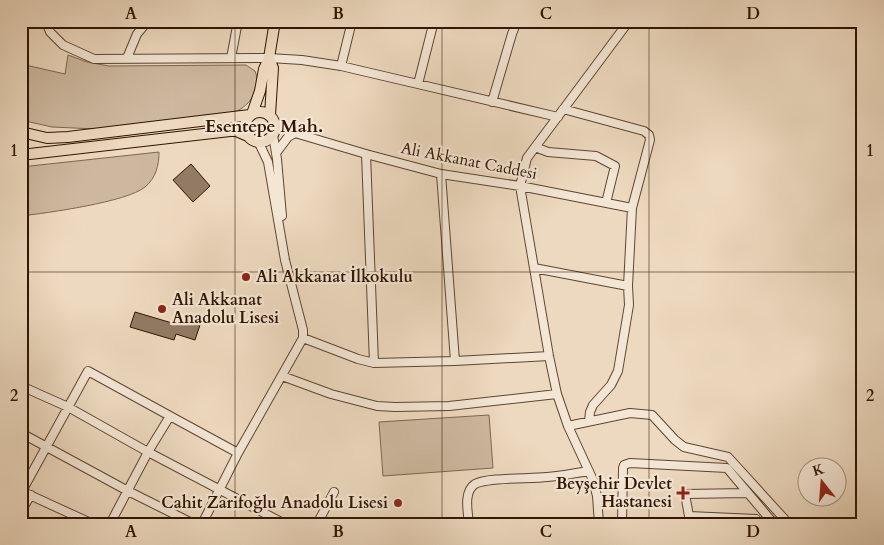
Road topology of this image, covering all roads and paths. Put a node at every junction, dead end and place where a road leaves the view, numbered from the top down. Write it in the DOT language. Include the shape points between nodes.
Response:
graph roads {
  1 [pos="46,21"];
  2 [pos="148,21"];
  3 [pos="238,21"];
  4 [pos="275,21"];
  5 [pos="352,21"];
  6 [pos="434,21"];
  7 [pos="517,21"];
  8 [pos="629,21"];
  9 [pos="126,58"];
  10 [pos="231,58"];
  11 [pos="269,58"];
  12 [pos="341,66"];
  13 [pos="418,84"];
  14 [pos="492,102"];
  15 [pos="563,109"];
  16 [pos="251,115"];
  17 [pos="558,117"];
  18 [pos="273,119"];
  19 [pos="21,132"];
  20 [pos="295,133"];
  21 [pos="273,135"];
  22 [pos="254,139"];
  23 [pos="535,147"];
  24 [pos="276,153"];
  25 [pos="366,154"];
  26 [pos="21,155"];
  27 [pos="441,174"];
  28 [pos="520,186"];
  29 [pos="606,204"];
  30 [pos="632,208"];
  31 [pos="285,260"];
  32 [pos="534,268"];
  33 [pos="628,286"];
  34 [pos="303,338"];
  35 [pos="549,356"];
  36 [pos="455,362"];
  37 [pos="374,363"];
  38 [pos="282,376"];
  39 [pos="21,386"];
  40 [pos="557,394"];
  41 [pos="68,407"];
  42 [pos="170,416"];
  43 [pos="589,421"];
  44 [pos="568,426"];
  45 [pos="21,434"];
  46 [pos="46,447"];
  47 [pos="148,452"];
  48 [pos="238,453"];
  49 [pos="589,472"];
  50 [pos="220,489"];
  51 [pos="22,491"];
  52 [pos="128,491"];
  53 [pos="334,492"];
  54 [pos="747,493"];
  55 [pos="31,495"];
  56 [pos="21,502"];
  57 [pos="21,511"];
  58 [pos="765,513"];
  59 [pos="756,521"];
  60 [pos="94,524"];
  61 [pos="110,524"];
  62 [pos="194,524"];
  63 [pos="202,524"];
  64 [pos="285,524"];
  65 [pos="317,524"];
  66 [pos="469,524"];
  67 [pos="600,524"];
  68 [pos="622,524"];
  69 [pos="774,524"];
  70 [pos="789,524"];
  1 -- 9 [label="street" via="50,32 63,46 94,58"];
  2 -- 9 [label="street" via="136,34"];
  3 -- 10 [label="street"];
  4 -- 11 [label="main road"];
  5 -- 12 [label="street"];
  6 -- 13 [label="street"];
  7 -- 14 [label="street"];
  8 -- 15 [label="street"];
  9 -- 10 [label="street"];
  10 -- 11 [label="street"];
  11 -- 12 [label="street"];
  11 -- 16 [label="main road"];
  11 -- 18 [label="main road" via="273,68"];
  12 -- 13 [label="street"];
  13 -- 14 [label="street"];
  14 -- 17 [label="street"];
  15 -- 17 [label="street"];
  15 -- 30 [label="street" via="649,135"];
  16 -- 18 [label="main road" via="262,112"];
  16 -- 19 [label="main road" via="68,138 47,138"];
  16 -- 22 [label="main road" via="245,126"];
  17 -- 23 [label="street"];
  18 -- 20 [label="street, Ali Akkanat Caddesi"];
  18 -- 21 [label="main road"];
  20 -- 24 [label="street"];
  20 -- 25 [label="street, Ali Akkanat Caddesi"];
  21 -- 22 [label="main road" via="265,141"];
  21 -- 24 [label="street"];
  22 -- 26 [label="main road" via="230,131"];
  22 -- 31 [label="street" via="268,162"];
  23 -- 28 [label="street" via="527,158"];
  23 -- 29 [label="street" via="548,152 596,156 615,166"];
  24 -- 31 [label="street"];
  25 -- 27 [label="street, Ali Akkanat Caddesi"];
  25 -- 37 [label="street"];
  27 -- 28 [label="street, Ali Akkanat Caddesi"];
  27 -- 36 [label="street"];
  28 -- 29 [label="street, Ali Akkanat Caddesi"];
  28 -- 32 [label="street"];
  29 -- 30 [label="street, Ali Akkanat Caddesi"];
  30 -- 33 [label="street"];
  31 -- 34 [label="street" via="304,330"];
  32 -- 33 [label="street"];
  32 -- 35 [label="street"];
  33 -- 43 [label="street" via="629,305 618,371 593,405"];
  34 -- 37 [label="street"];
  34 -- 38 [label="street"];
  35 -- 36 [label="street"];
  35 -- 40 [label="street"];
  36 -- 37 [label="street"];
  38 -- 40 [label="street" via="377,406 449,406"];
  38 -- 48 [label="street"];
  39 -- 41 [label="street"];
  40 -- 44 [label="street"];
  41 -- 42 [label="street" via="88,371"];
  41 -- 46 [label="street"];
  41 -- 47 [label="street"];
  42 -- 47 [label="street"];
  42 -- 48 [label="street"];
  43 -- 44 [label="street"];
  43 -- 70 [label="street" via="630,413 652,415 684,447 728,457"];
  44 -- 49 [label="street"];
  45 -- 46 [label="street"];
  46 -- 51 [label="street"];
  46 -- 52 [label="street"];
  47 -- 50 [label="street"];
  47 -- 52 [label="street"];
  48 -- 50 [label="street"];
  49 -- 66 [label="street" via="475,484 468,492"];
  49 -- 67 [label="street" via="597,496"];
  50 -- 63 [label="street"];
  50 -- 64 [label="street"];
  51 -- 55 [label="street"];
  52 -- 61 [label="street"];
  52 -- 62 [label="street"];
  53 -- 65 [label="street"];
  54 -- 58 [label="street"];
  54 -- 59 [label="street" via="685,494 689,516"];
  54 -- 68 [label="street" via="726,468 630,463 623,468"];
  55 -- 56 [label="street"];
  55 -- 57 [label="street"];
  55 -- 60 [label="street"];
  58 -- 59 [label="street"];
  58 -- 69 [label="street"];
}
